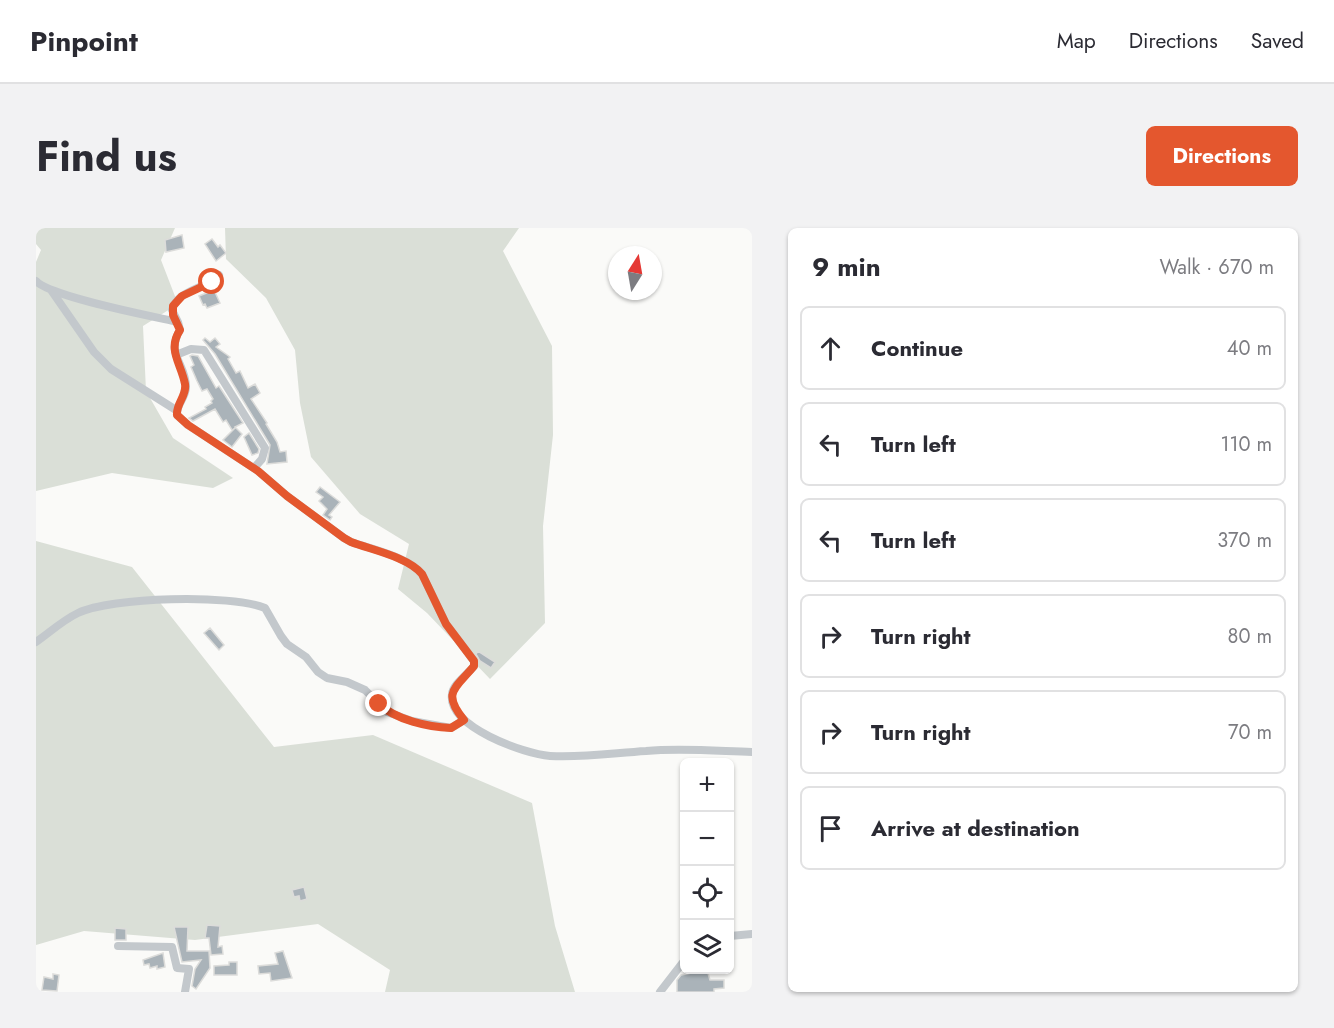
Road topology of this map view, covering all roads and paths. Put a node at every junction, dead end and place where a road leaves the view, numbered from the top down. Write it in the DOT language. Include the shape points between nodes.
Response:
graph roads {
  1 [pos="219,275"];
  2 [pos="36,281"];
  3 [pos="50,289"];
  4 [pos="177,322"];
  5 [pos="176,355"];
  6 [pos="176,410"];
  7 [pos="254,468"];
  8 [pos="36,642"];
  9 [pos="464,720"];
  10 [pos="752,752"];
  11 [pos="752,934"];
  12 [pos="734,936"];
  13 [pos="118,946"];
  14 [pos="680,966"];
  15 [pos="184,992"];
  16 [pos="660,992"];
  1 -- 4 [label="street" via="176,301 172,310"];
  2 -- 3 [label="street"];
  3 -- 4 [label="street"];
  3 -- 6 [label="street" via="94,352 111,369"];
  4 -- 5 [label="street" via="180,330 174,340"];
  5 -- 6 [label="street" via="186,387"];
  5 -- 7 [label="street" via="191,349 204,350 265,448"];
  6 -- 7 [label="street" via="188,425"];
  7 -- 9 [label="street" via="351,542 417,568 446,624 475,663 452,693 452,702"];
  8 -- 9 [label="street" via="78,612 108,604 188,599 244,602 265,608 280,636 318,672 365,690 387,712 445,728"];
  9 -- 10 [label="street" via="514,748 550,756 646,750"];
  11 -- 12 [label="street"];
  13 -- 15 [label="street" via="172,947 177,968 189,969"];
  14 -- 16 [label="street"];
}
